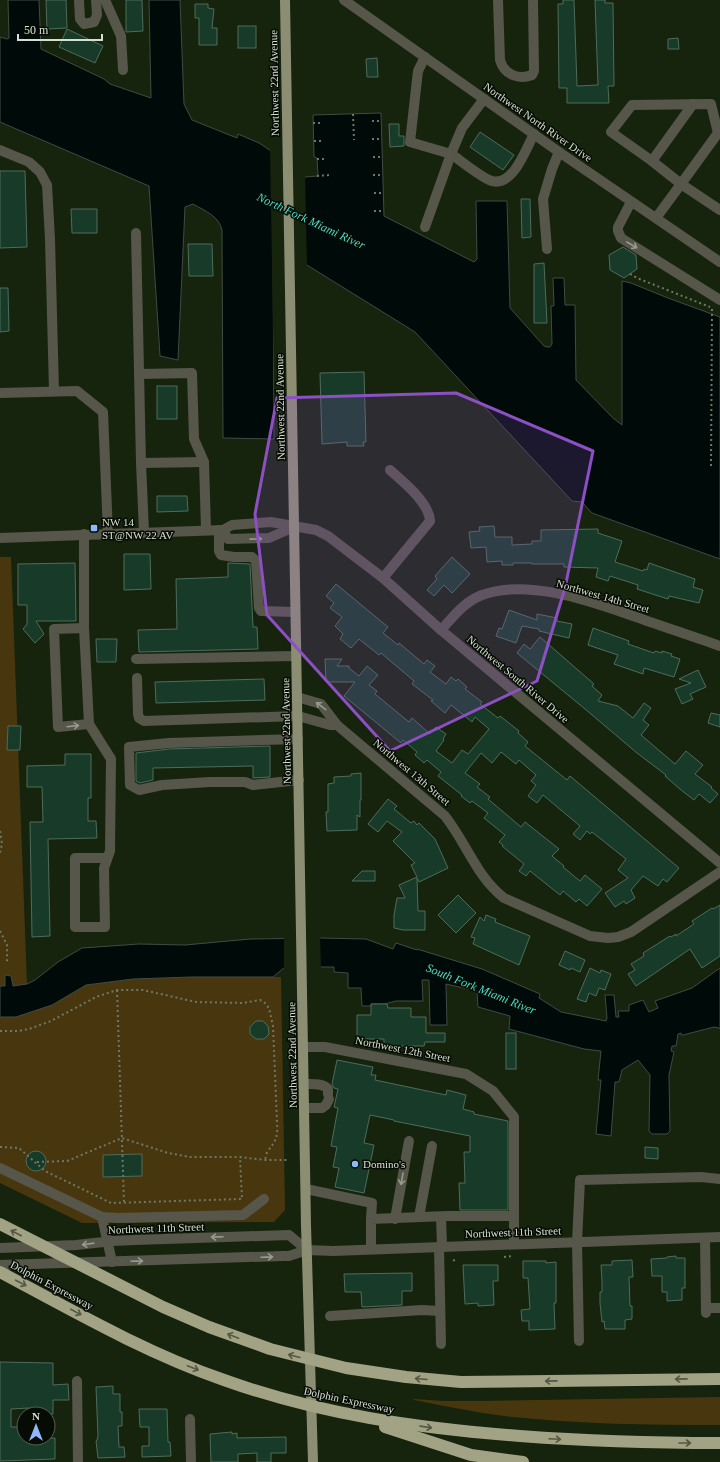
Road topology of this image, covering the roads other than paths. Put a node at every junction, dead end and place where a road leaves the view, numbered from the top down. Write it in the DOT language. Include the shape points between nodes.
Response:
graph roads {
  1 [pos="79,0"];
  2 [pos="96,0"];
  3 [pos="105,0"];
  4 [pos="284,0"];
  5 [pos="344,0"];
  6 [pos="498,0"];
  7 [pos="533,0"];
  8 [pos="425,57"];
  9 [pos="123,70"];
  10 [pos="484,99"];
  11 [pos="693,104"];
  12 [pos="534,134"];
  13 [pos="0,150"];
  14 [pos="560,152"];
  15 [pos="451,154"];
  16 [pos="652,161"];
  17 [pos="681,184"];
  18 [pos="631,202"];
  19 [pos="720,210"];
  20 [pos="656,218"];
  21 [pos="425,227"];
  22 [pos="136,233"];
  23 [pos="547,249"];
  24 [pos="720,262"];
  25 [pos="715,306"];
  26 [pos="139,374"];
  27 [pos="54,391"];
  28 [pos="0,393"];
  29 [pos="204,462"];
  30 [pos="141,463"];
  31 [pos="390,470"];
  32 [pos="294,527"];
  33 [pos="206,530"];
  34 [pos="221,530"];
  35 [pos="144,532"];
  36 [pos="84,534"];
  37 [pos="108,534"];
  38 [pos="0,538"];
  39 [pos="383,578"];
  40 [pos="296,612"];
  41 [pos="84,628"];
  42 [pos="441,630"];
  43 [pos="720,646"];
  44 [pos="296,656"];
  45 [pos="136,659"];
  46 [pos="138,678"];
  47 [pos="297,697"];
  48 [pos="298,716"];
  49 [pos="89,724"];
  50 [pos="338,725"];
  51 [pos="298,740"];
  52 [pos="299,780"];
  53 [pos="108,858"];
  54 [pos="720,863"];
  55 [pos="720,872"];
  56 [pos="304,1047"];
  57 [pos="304,1084"];
  58 [pos="305,1108"];
  59 [pos="409,1141"];
  60 [pos="432,1146"];
  61 [pos="0,1168"];
  62 [pos="720,1179"];
  63 [pos="306,1189"];
  64 [pos="264,1199"];
  65 [pos="513,1216"];
  66 [pos="102,1217"];
  67 [pos="419,1217"];
  68 [pos="441,1217"];
  69 [pos="395,1219"];
  70 [pos="371,1220"];
  71 [pos="0,1224"];
  72 [pos="720,1237"];
  73 [pos="705,1238"];
  74 [pos="106,1242"];
  75 [pos="578,1242"];
  76 [pos="514,1244"];
  77 [pos="440,1247"];
  78 [pos="0,1248"];
  79 [pos="371,1249"];
  80 [pos="307,1250"];
  81 [pos="112,1262"];
  82 [pos="0,1265"];
  83 [pos="0,1272"];
  84 [pos="720,1308"];
  85 [pos="440,1311"];
  86 [pos="330,1316"];
  87 [pos="579,1340"];
  88 [pos="441,1344"];
  89 [pos="720,1379"];
  90 [pos="77,1381"];
  91 [pos="346,1415"];
  92 [pos="190,1419"];
  93 [pos="720,1443"];
  94 [pos="78,1462"];
  95 [pos="191,1462"];
  96 [pos="313,1462"];
  97 [pos="523,1462"];
  1 -- 2 [label="street" via="80,19 84,24 94,22"];
  3 -- 9 [label="street" via="121,36"];
  4 -- 32 [label="main road, Northwest 22nd Avenue"];
  5 -- 8 [label="street, Northwest North River Drive"];
  6 -- 7 [label="street" via="500,60 512,75 522,77 532,75 534,71"];
  8 -- 10 [label="street, Northwest North River Drive"];
  8 -- 15 [label="street" via="418,71 410,142"];
  10 -- 12 [label="street, Northwest North River Drive"];
  10 -- 15 [label="street" via="462,128"];
  11 -- 16 [label="street"];
  11 -- 16 [label="street" via="632,105 612,132"];
  11 -- 17 [label="street" via="711,104 718,133"];
  12 -- 14 [label="street, Northwest North River Drive"];
  12 -- 15 [label="street" via="515,170 508,179 501,182 491,181"];
  13 -- 27 [label="street" via="29,162 40,172 46,185"];
  14 -- 18 [label="street, Northwest North River Drive"];
  14 -- 23 [label="street" via="552,168 543,199"];
  15 -- 21 [label="street"];
  16 -- 17 [label="street"];
  17 -- 19 [label="street"];
  17 -- 20 [label="street"];
  18 -- 20 [label="street, Northwest North River Drive"];
  18 -- 25 [label="street, one-way" via="618,227 621,238"];
  20 -- 24 [label="street, Northwest North River Drive"];
  22 -- 26 [label="street"];
  26 -- 29 [label="street" via="192,373 194,439"];
  26 -- 30 [label="street"];
  27 -- 28 [label="street"];
  27 -- 37 [label="street" via="77,391 103,412"];
  29 -- 30 [label="street"];
  29 -- 33 [label="street"];
  30 -- 35 [label="street"];
  31 -- 39 [label="street" via="426,506 430,521"];
  32 -- 34 [label="street" via="271,522 232,525"];
  34 -- 32 [label="street, one-way" via="228,539 269,538"];
  32 -- 39 [label="street, Northwest South River Drive" via="322,532"];
  32 -- 40 [label="main road, Northwest 22nd Avenue"];
  33 -- 34 [label="street"];
  33 -- 35 [label="street"];
  34 -- 40 [label="street" via="221,555 252,557 256,561 261,611"];
  35 -- 37 [label="street"];
  36 -- 37 [label="street"];
  36 -- 38 [label="street"];
  36 -- 41 [label="street"];
  39 -- 42 [label="street, Northwest South River Drive"];
  40 -- 44 [label="main road, Northwest 22nd Avenue"];
  41 -- 49 [label="street"];
  41 -- 49 [label="street, one-way" via="54,630 58,727"];
  42 -- 43 [label="street, Northwest 14th Street" via="460,609 475,598 491,593 523,590 566,595"];
  42 -- 54 [label="street, Northwest South River Drive"];
  44 -- 45 [label="street"];
  44 -- 47 [label="main road, Northwest 22nd Avenue"];
  46 -- 48 [label="street" via="138,714 144,721"];
  47 -- 48 [label="main road, Northwest 22nd Avenue"];
  50 -- 47 [label="street, Northwest 13th Street, one-way" via="321,704"];
  48 -- 50 [label="street"];
  48 -- 51 [label="main road, Northwest 22nd Avenue"];
  49 -- 53 [label="street" via="110,759"];
  50 -- 55 [label="street, Northwest 13th Street" via="445,816 484,878 504,898 577,931 600,938 624,935"];
  51 -- 52 [label="main road, Northwest 22nd Avenue"];
  51 -- 52 [label="street" via="169,743 129,747 130,784 139,790 162,785 210,782 253,784"];
  52 -- 56 [label="main road, Northwest 22nd Avenue"];
  53 -- 53 [label="street" via="104,868 105,928 75,928 75,858"];
  56 -- 57 [label="main road, Northwest 22nd Avenue"];
  56 -- 65 [label="street, Northwest 12th Street" via="325,1047 466,1074 493,1091 514,1117"];
  57 -- 58 [label="main road, Northwest 22nd Avenue"];
  57 -- 58 [label="street" via="326,1086 329,1097 322,1108"];
  58 -- 63 [label="main road, Northwest 22nd Avenue"];
  59 -- 69 [label="street, one-way"];
  60 -- 67 [label="street"];
  61 -- 66 [label="street"];
  62 -- 75 [label="street" via="701,1177 580,1180"];
  63 -- 70 [label="street" via="372,1203"];
  63 -- 80 [label="main road, Northwest 22nd Avenue"];
  64 -- 66 [label="street" via="243,1215"];
  65 -- 68 [label="street"];
  65 -- 76 [label="street, Northwest 12th Street"];
  66 -- 74 [label="street"];
  67 -- 68 [label="street"];
  67 -- 69 [label="street"];
  68 -- 77 [label="street"];
  69 -- 70 [label="street"];
  70 -- 79 [label="street"];
  89 -- 71 [label="highway, one-way" via="467,1382 406,1377 346,1368 270,1349 209,1327 138,1295"];
  72 -- 73 [label="street, Northwest 11th Street"];
  73 -- 75 [label="street, Northwest 11th Street"];
  73 -- 84 [label="street" via="706,1310"];
  74 -- 78 [label="street, Northwest 11th Street, one-way" via="76,1246"];
  80 -- 74 [label="street, Northwest 11th Street, one-way" via="289,1235"];
  74 -- 81 [label="street"];
  75 -- 76 [label="street, Northwest 11th Street"];
  75 -- 87 [label="street"];
  76 -- 77 [label="street, Northwest 11th Street"];
  77 -- 79 [label="street, Northwest 11th Street"];
  77 -- 85 [label="street"];
  79 -- 80 [label="street, Northwest 11th Street"];
  81 -- 80 [label="street, Northwest 11th Street, one-way" via="289,1256"];
  80 -- 96 [label="main road, Northwest 22nd Avenue"];
  81 -- 82 [label="street, Northwest 11th Street"];
  83 -- 91 [label="highway, Dolphin Expressway, one-way" via="183,1365 275,1397"];
  85 -- 86 [label="street"];
  85 -- 88 [label="street"];
  90 -- 94 [label="street"];
  91 -- 93 [label="highway, Dolphin Expressway, one-way" via="471,1432 594,1441"];
  91 -- 97 [label="highway" via="471,1455"];
  92 -- 95 [label="street"];
}
